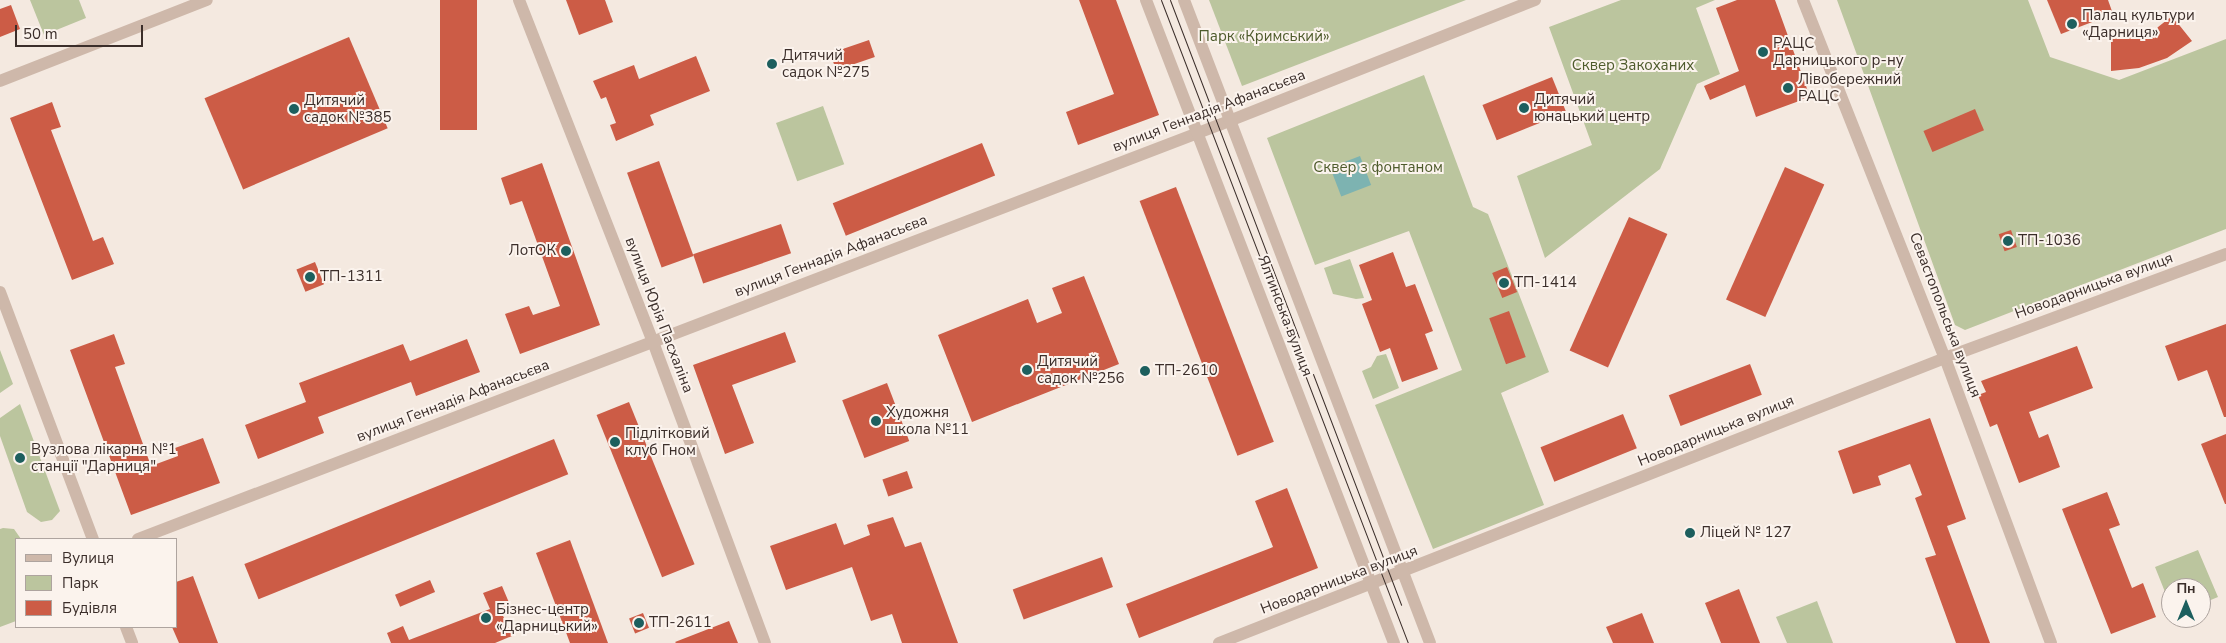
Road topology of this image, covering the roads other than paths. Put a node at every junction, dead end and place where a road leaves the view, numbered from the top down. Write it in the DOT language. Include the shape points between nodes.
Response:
graph roads {
  1 [pos="207,0"];
  2 [pos="519,0"];
  3 [pos="1146,0"];
  4 [pos="1184,0"];
  5 [pos="1535,0"];
  6 [pos="1803,0"];
  7 [pos="0,80"];
  8 [pos="1230,121"];
  9 [pos="1198,133"];
  10 [pos="2226,254"];
  11 [pos="0,292"];
  12 [pos="653,342"];
  13 [pos="1945,358"];
  14 [pos="93,538"];
  15 [pos="141,538"];
  16 [pos="1403,572"];
  17 [pos="1371,584"];
  18 [pos="126,628"];
  19 [pos="132,643"];
  20 [pos="765,643"];
  21 [pos="1219,643"];
  22 [pos="1394,643"];
  23 [pos="1430,643"];
  24 [pos="2051,643"];
  1 -- 7 [label="street"];
  2 -- 12 [label="street, вулиця Юрія Пасхаліна"];
  3 -- 9 [label="street, Ялтинська вулиця"];
  4 -- 8 [label="street, Ялтинська вулиця"];
  5 -- 8 [label="street, вулиця Геннадія Афанасьєва"];
  6 -- 13 [label="street, Севастопольська вулиця"];
  8 -- 9 [label="street, вулиця Геннадія Афанасьєва"];
  8 -- 16 [label="street, Ялтинська вулиця"];
  9 -- 12 [label="street, вулиця Геннадія Афанасьєва"];
  9 -- 17 [label="street, Ялтинська вулиця"];
  10 -- 13 [label="street, Новодарницька вулиця"];
  11 -- 14 [label="street"];
  12 -- 15 [label="street, вулиця Геннадія Афанасьєва"];
  12 -- 20 [label="street, вулиця Юрія Пасхаліна"];
  13 -- 16 [label="street, Новодарницька вулиця"];
  13 -- 24 [label="street, Севастопольська вулиця"];
  16 -- 17 [label="street, Новодарницька вулиця"];
  16 -- 23 [label="street, Ялтинська вулиця"];
  17 -- 21 [label="street, Новодарницька вулиця"];
  17 -- 22 [label="street, Ялтинська вулиця"];
  18 -- 19 [label="street"];
}
